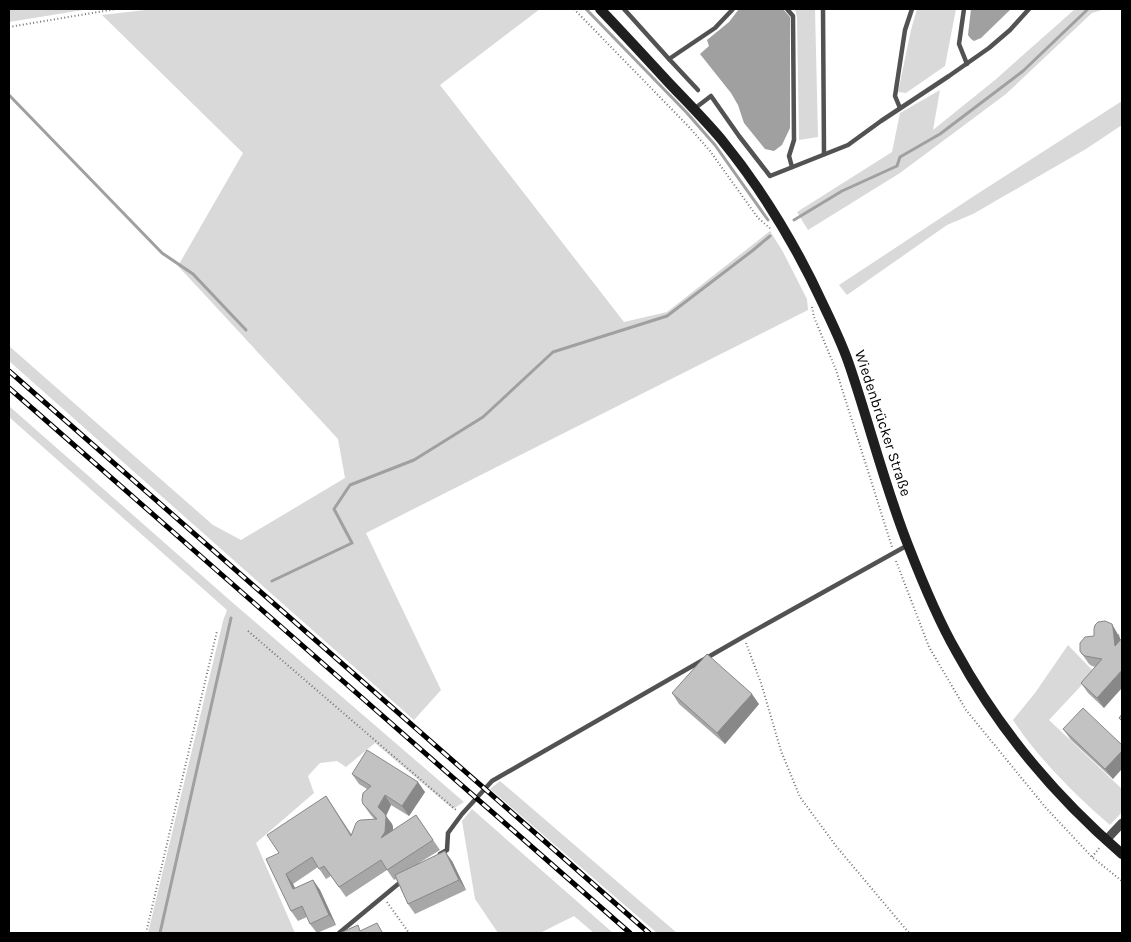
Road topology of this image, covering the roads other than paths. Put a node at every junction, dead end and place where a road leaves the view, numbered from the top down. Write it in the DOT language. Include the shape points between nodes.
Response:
graph roads {
  1 [pos="600,9"];
  2 [pos="624,9"];
  3 [pos="733,9"];
  4 [pos="787,9"];
  5 [pos="823,9"];
  6 [pos="912,9"];
  7 [pos="964,9"];
  8 [pos="1028,9"];
  9 [pos="669,58"];
  10 [pos="967,64"];
  11 [pos="698,90"];
  12 [pos="900,108"];
  13 [pos="694,109"];
  14 [pos="824,154"];
  15 [pos="792,167"];
  16 [pos="908,545"];
  17 [pos="1122,823"];
  18 [pos="1106,840"];
  19 [pos="1122,854"];
  20 [pos="438,856"];
  21 [pos="405,878"];
  22 [pos="338,933"];
  1 -- 13 [label="street, Wiedenbrücker Straße"];
  2 -- 9 [label="lane"];
  3 -- 9 [label="lane" via="715,28"];
  4 -- 15 [label="lane" via="793,16 794,140 789,156"];
  5 -- 14 [label="lane"];
  6 -- 12 [label="lane" via="905,30 895,96"];
  7 -- 10 [label="lane" via="959,44"];
  8 -- 10 [label="lane" via="1010,30"];
  9 -- 11 [label="lane"];
  10 -- 12 [label="lane"];
  12 -- 14 [label="lane" via="848,145"];
  13 -- 15 [label="lane" via="712,96 770,176"];
  13 -- 16 [label="street, Wiedenbrücker Straße" via="756,187 788,235 822,300 849,364"];
  14 -- 15 [label="lane"];
  16 -- 18 [label="street, Wiedenbrücker Straße" via="936,614 980,692 1012,738 1046,778"];
  16 -- 20 [label="lane" via="492,781 448,833 447,850"];
  17 -- 18 [label="street"];
  18 -- 19 [label="street, Wiedenbrücker Straße"];
  21 -- 22 [label="lane"];
}
